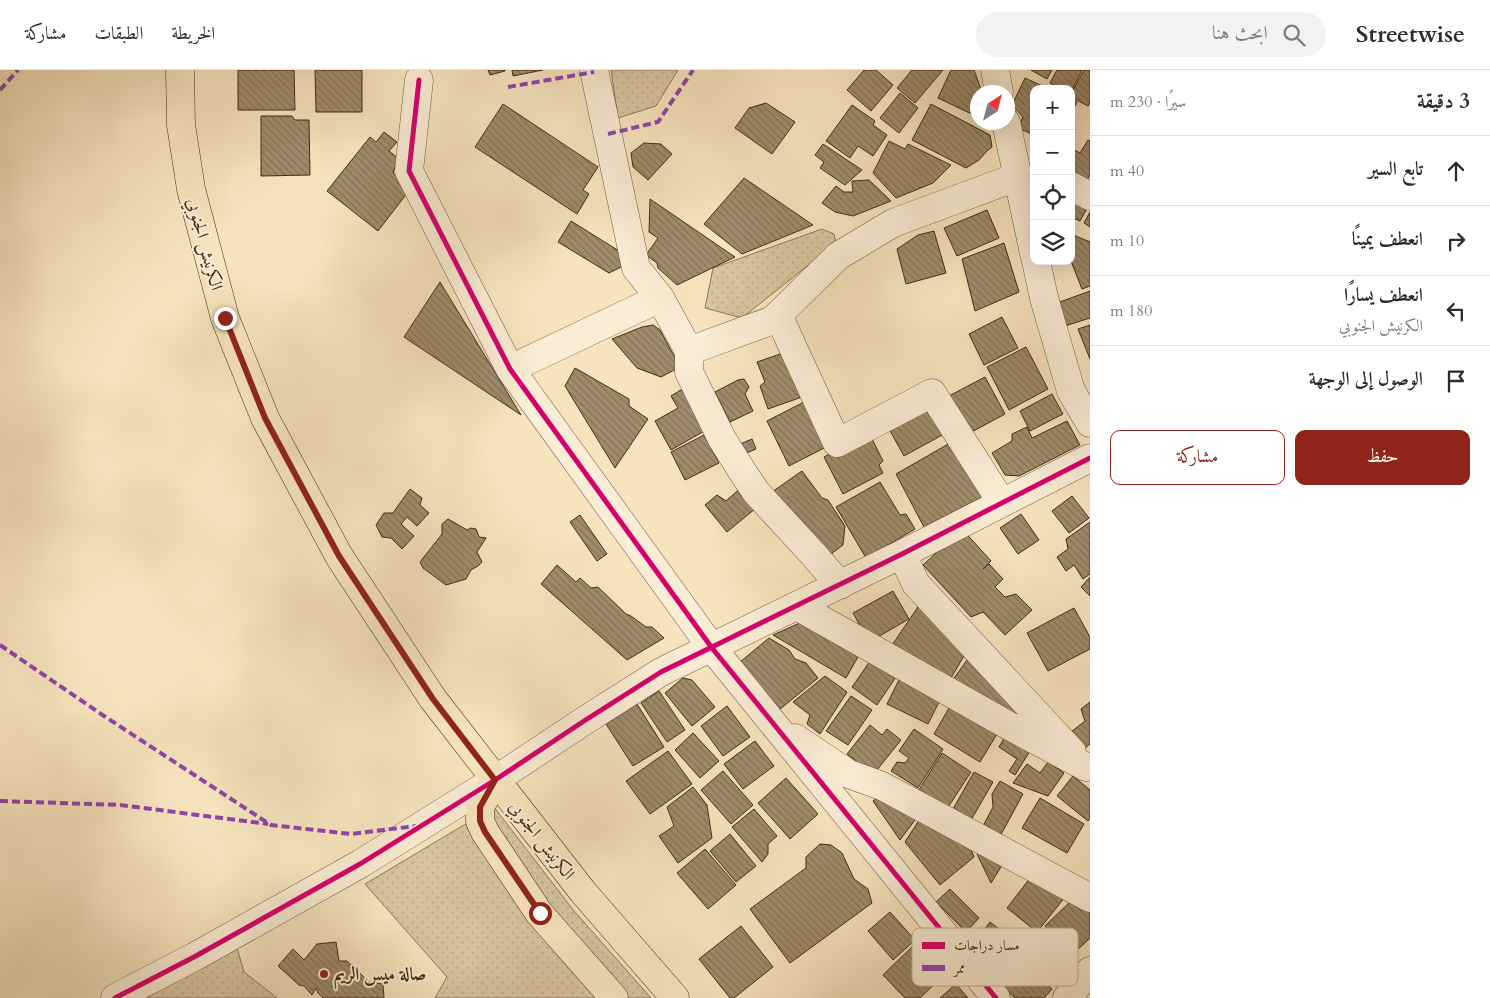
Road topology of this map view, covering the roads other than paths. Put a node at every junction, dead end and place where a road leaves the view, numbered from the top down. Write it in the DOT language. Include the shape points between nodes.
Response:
graph roads {
  1 [pos="180,70"];
  2 [pos="594,70"];
  3 [pos="995,70"];
  4 [pos="419,80"];
  5 [pos="998,85"];
  6 [pos="1009,130"];
  7 [pos="1021,168"];
  8 [pos="1075,188"];
  9 [pos="1090,196"];
  10 [pos="1030,226"];
  11 [pos="1037,265"];
  12 [pos="660,298"];
  13 [pos="778,315"];
  14 [pos="689,350"];
  15 [pos="510,369"];
  16 [pos="1090,422"];
  17 [pos="1090,458"];
  18 [pos="1002,503"];
  19 [pos="902,554"];
  20 [pos="840,585"];
  21 [pos="797,606"];
  22 [pos="712,648"];
  23 [pos="773,723"];
  24 [pos="1088,769"];
  25 [pos="495,780"];
  26 [pos="1090,898"];
  27 [pos="939,928"];
  28 [pos="1090,971"];
  29 [pos="1078,985"];
  30 [pos="986,986"];
  31 [pos="1077,986"];
  32 [pos="115,998"];
  33 [pos="614,998"];
  34 [pos="675,998"];
  35 [pos="996,998"];
  36 [pos="1067,998"];
  1 -- 25 [label="main road, الكرنيش الجنوبي" via="181,125 191,189 225,318 265,418 339,556 433,699"];
  2 -- 12 [label="street" via="636,268"];
  3 -- 5 [label="street"];
  4 -- 15 [label="street" via="409,171"];
  6 -- 7 [label="street"];
  7 -- 10 [label="street"];
  7 -- 13 [label="street" via="893,223 838,256"];
  8 -- 9 [label="street"];
  11 -- 16 [label="street" via="1071,391"];
  12 -- 14 [label="street"];
  12 -- 15 [label="street"];
  13 -- 14 [label="street" via="773,320"];
  13 -- 18 [label="street" via="837,443 932,392"];
  14 -- 20 [label="street" via="689,372 722,439 742,471 756,492"];
  15 -- 22 [label="street"];
  17 -- 18 [label="street"];
  18 -- 19 [label="street"];
  19 -- 20 [label="street"];
  19 -- 24 [label="street" via="916,584"];
  20 -- 21 [label="street"];
  21 -- 22 [label="street"];
  21 -- 24 [label="street"];
  22 -- 23 [label="street"];
  22 -- 25 [label="street" via="661,672"];
  23 -- 26 [label="street" via="850,774 882,786"];
  23 -- 27 [label="street"];
  25 -- 32 [label="street" via="360,864"];
  25 -- 33 [label="main road" via="480,807 480,821 485,832 540,913"];
  25 -- 34 [label="main road, الكرنيش الجنوبي" via="583,892"];
  28 -- 29 [label="street"];
  30 -- 35 [label="street"];
  31 -- 36 [label="street"];
}
